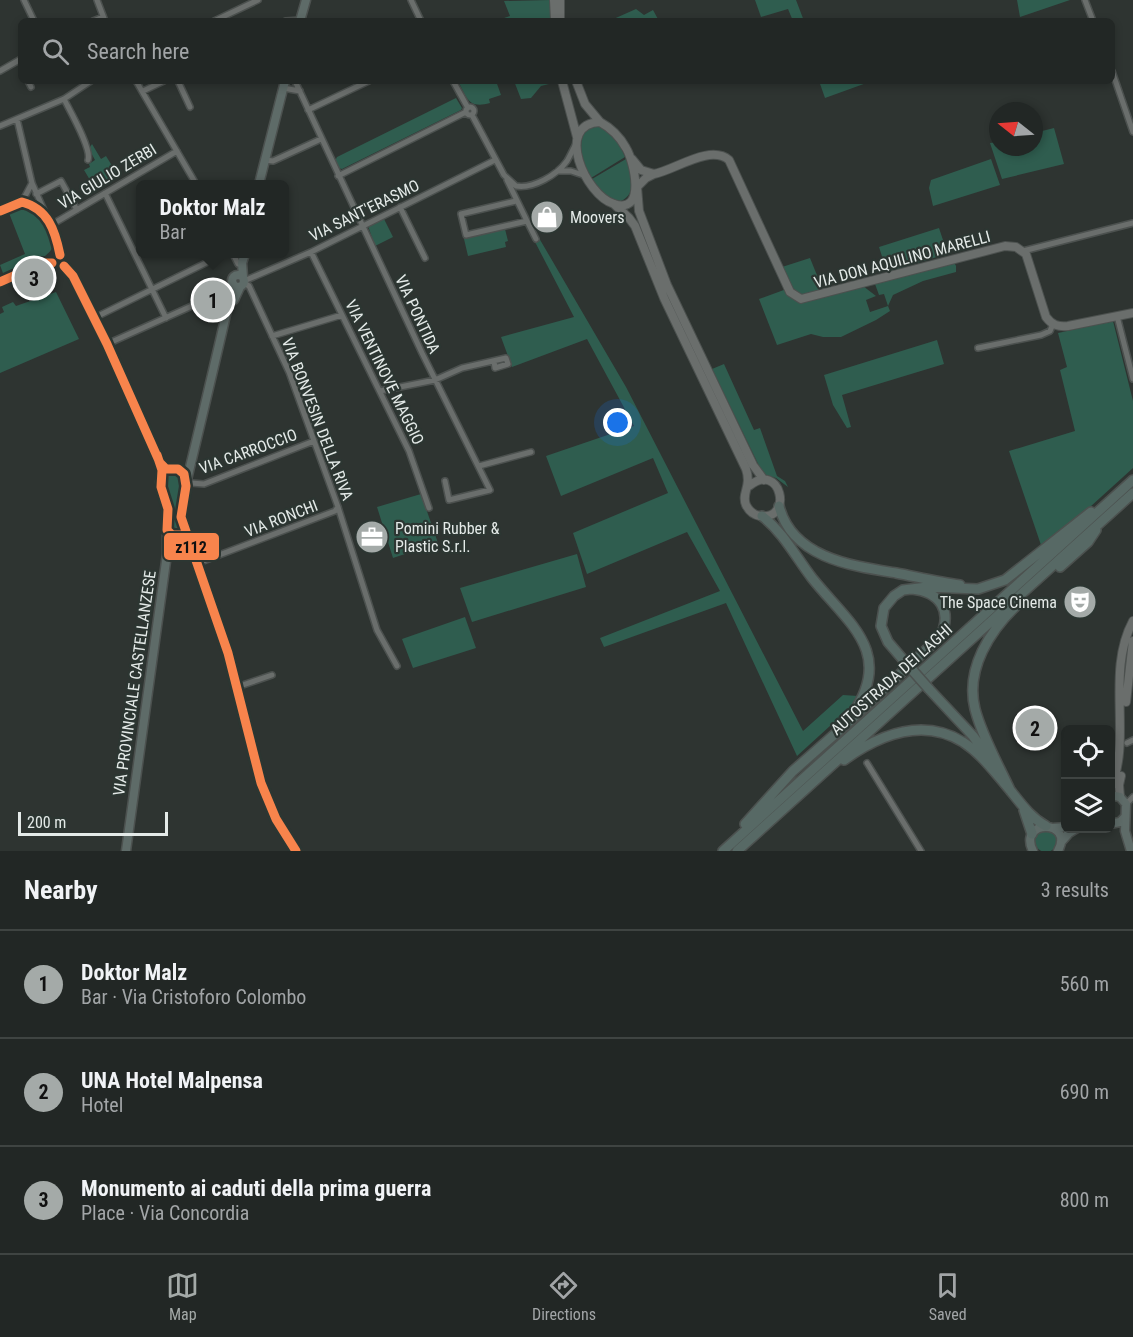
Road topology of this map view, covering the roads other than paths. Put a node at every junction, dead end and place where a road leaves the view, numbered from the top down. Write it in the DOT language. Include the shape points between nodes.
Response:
graph roads {
  1 [pos="24,0"];
  2 [pos="105,0"];
  3 [pos="258,0"];
  4 [pos="306,0"];
  5 [pos="555,0"];
  6 [pos="560,0"];
  7 [pos="1085,0"];
  8 [pos="414,1"];
  9 [pos="98,2"];
  10 [pos="33,18"];
  11 [pos="104,18"];
  12 [pos="220,18"];
  13 [pos="301,18"];
  14 [pos="421,18"];
  15 [pos="555,18"];
  16 [pos="560,18"];
  17 [pos="1093,18"];
  18 [pos="18,61"];
  19 [pos="0,71"];
  20 [pos="1115,80"];
  21 [pos="82,84"];
  22 [pos="138,84"];
  23 [pos="158,84"];
  24 [pos="179,84"];
  25 [pos="284,84"];
  26 [pos="296,84"];
  27 [pos="363,84"];
  28 [pos="455,84"];
  29 [pos="563,84"];
  30 [pos="577,84"];
  31 [pos="143,91"];
  32 [pos="300,91"];
  33 [pos="64,99"];
  34 [pos="190,107"];
  35 [pos="309,110"];
  36 [pos="469,111"];
  37 [pos="17,119"];
  38 [pos="600,122"];
  39 [pos="0,126"];
  40 [pos="1133,132"];
  41 [pos="321,139"];
  42 [pos="577,140"];
  43 [pos="177,151"];
  44 [pos="630,156"];
  45 [pos="88,159"];
  46 [pos="266,160"];
  47 [pos="495,160"];
  48 [pos="558,171"];
  49 [pos="654,174"];
  50 [pos="338,176"];
  51 [pos="584,176"];
  52 [pos="194,180"];
  53 [pos="261,180"];
  54 [pos="507,180"];
  55 [pos="32,183"];
  56 [pos="637,188"];
  57 [pos="36,194"];
  58 [pos="105,194"];
  59 [pos="516,201"];
  60 [pos="21,202"];
  61 [pos="614,204"];
  62 [pos="400,207"];
  63 [pos="77,210"];
  64 [pos="0,211"];
  65 [pos="43,211"];
  66 [pos="527,222"];
  67 [pos="1133,223"];
  68 [pos="51,225"];
  69 [pos="362,225"];
  70 [pos="536,239"];
  71 [pos="136,250"];
  72 [pos="1023,251"];
  73 [pos="311,252"];
  74 [pos="60,255"];
  75 [pos="140,258"];
  76 [pos="216,258"];
  77 [pos="235,258"];
  78 [pos="240,258"];
  79 [pos="242,258"];
  80 [pos="425,258"];
  81 [pos="52,263"];
  82 [pos="238,264"];
  83 [pos="64,266"];
  84 [pos="0,282"];
  85 [pos="239,282"];
  86 [pos="152,289"];
  87 [pos="1133,313"];
  88 [pos="342,315"];
  89 [pos="1117,316"];
  90 [pos="94,318"];
  91 [pos="166,318"];
  92 [pos="1053,324"];
  93 [pos="272,336"];
  94 [pos="106,344"];
  95 [pos="978,348"];
  96 [pos="494,361"];
  97 [pos="1133,379"];
  98 [pos="435,380"];
  99 [pos="380,391"];
  100 [pos="314,441"];
  101 [pos="194,447"];
  102 [pos="531,452"];
  103 [pos="160,463"];
  104 [pos="479,466"];
  105 [pos="172,469"];
  106 [pos="161,479"];
  107 [pos="764,480"];
  108 [pos="1133,480"];
  109 [pos="445,481"];
  110 [pos="189,484"];
  111 [pos="749,486"];
  112 [pos="1129,490"];
  113 [pos="779,506"];
  114 [pos="338,507"];
  115 [pos="429,508"];
  116 [pos="762,516"];
  117 [pos="1101,522"];
  118 [pos="184,524"];
  119 [pos="167,530"];
  120 [pos="178,534"];
  121 [pos="190,542"];
  122 [pos="167,554"];
  123 [pos="198,563"];
  124 [pos="1022,567"];
  125 [pos="912,589"];
  126 [pos="1133,621"];
  127 [pos="1133,641"];
  128 [pos="397,666"];
  129 [pos="272,675"];
  130 [pos="237,687"];
  131 [pos="1130,742"];
  132 [pos="816,751"];
  133 [pos="867,763"];
  134 [pos="1115,781"];
  135 [pos="813,783"];
  136 [pos="1010,790"];
  137 [pos="1126,800"];
  138 [pos="1022,805"];
  139 [pos="1125,817"];
  140 [pos="1115,823"];
  141 [pos="1050,827"];
  142 [pos="1061,827"];
  143 [pos="1072,833"];
  144 [pos="1031,845"];
  145 [pos="1059,847"];
  146 [pos="126,851"];
  147 [pos="296,851"];
  148 [pos="717,851"];
  149 [pos="723,851"];
  150 [pos="737,851"];
  151 [pos="921,851"];
  152 [pos="1131,851"];
  1 -- 10 [label="street"];
  2 -- 9 [label="street"];
  3 -- 12 [label="street"];
  4 -- 13 [label="main road"];
  5 -- 15 [label="street"];
  6 -- 16 [label="street"];
  7 -- 17 [label="street"];
  8 -- 14 [label="street"];
  9 -- 11 [label="street"];
  18 -- 19 [label="street"];
  20 -- 40 [label="street"];
  21 -- 33 [label="street"];
  22 -- 31 [label="street"];
  23 -- 31 [label="street"];
  24 -- 34 [label="street"];
  25 -- 32 [label="street"];
  25 -- 46 [label="main road"];
  26 -- 32 [label="street, VIA PONTIDA"];
  27 -- 35 [label="street"];
  28 -- 36 [label="street"];
  29 -- 42 [label="street"];
  30 -- 38 [label="street" via="585,104"];
  31 -- 43 [label="street"];
  32 -- 35 [label="street, VIA PONTIDA"];
  33 -- 37 [label="street"];
  33 -- 45 [label="street" via="86,143"];
  35 -- 41 [label="street, VIA PONTIDA"];
  36 -- 47 [label="street"];
  36 -- 50 [label="street"];
  37 -- 39 [label="street"];
  37 -- 55 [label="street"];
  38 -- 42 [label="street" via="585,126"];
  38 -- 44 [label="street" via="611,129"];
  41 -- 46 [label="street" via="273,161"];
  41 -- 50 [label="street, VIA PONTIDA"];
  42 -- 48 [label="street"];
  42 -- 51 [label="street"];
  43 -- 52 [label="street"];
  43 -- 58 [label="street, VIA GIULIO ZERBI"];
  44 -- 49 [label="street" via="641,170"];
  44 -- 56 [label="street"];
  46 -- 53 [label="main road"];
  47 -- 54 [label="street"];
  47 -- 62 [label="street, VIA SANT'ERASMO"];
  48 -- 51 [label="street"];
  48 -- 54 [label="street" via="529,186 516,186"];
  49 -- 56 [label="street, VIA DON AQUILINO MARELLI"];
  49 -- 72 [label="street, VIA DON AQUILINO MARELLI" via="709,155 729,160 790,292 801,299 1000,246"];
  50 -- 69 [label="street, VIA PONTIDA"];
  51 -- 61 [label="street" via="599,195"];
  54 -- 59 [label="street"];
  55 -- 57 [label="street"];
  55 -- 60 [label="street"];
  56 -- 61 [label="street, VIA DON AQUILINO MARELLI" via="630,201"];
  56 -- 107 [label="street" via="639,211 667,285 753,465"];
  57 -- 63 [label="street" via="61,181"];
  57 -- 65 [label="street"];
  58 -- 63 [label="street, VIA GIULIO ZERBI"];
  58 -- 71 [label="street"];
  59 -- 66 [label="street"];
  59 -- 66 [label="street" via="461,214 466,235"];
  60 -- 64 [label="street"];
  60 -- 65 [label="street"];
  61 -- 111 [label="street" via="635,226 664,298 746,470"];
  62 -- 69 [label="street, VIA SANT'ERASMO"];
  62 -- 80 [label="street"];
  63 -- 68 [label="street, VIA GIULIO ZERBI"];
  65 -- 68 [label="street"];
  66 -- 70 [label="street"];
  67 -- 72 [label="street"];
  68 -- 74 [label="street"];
  69 -- 73 [label="street, VIA SANT'ERASMO"];
  69 -- 98 [label="street, VIA PONTIDA"];
  72 -- 92 [label="street" via="1046,317"];
  73 -- 85 [label="street, VIA SANT'ERASMO"];
  73 -- 88 [label="street, VIA VENTINOVE MAGGIO"];
  74 -- 81 [label="street"];
  74 -- 83 [label="street" via="65,259"];
  75 -- 86 [label="street"];
  76 -- 86 [label="street"];
  77 -- 82 [label="street"];
  78 -- 82 [label="main road"];
  79 -- 85 [label="main road"];
  81 -- 83 [label="street" via="57,268"];
  81 -- 84 [label="street" via="43,263"];
  82 -- 85 [label="main road"];
  83 -- 90 [label="street"];
  85 -- 91 [label="street, VIA SANT'ERASMO"];
  85 -- 93 [label="street, VIA BONVESIN DELLA RIVA" via="249,286"];
  85 -- 101 [label="main road"];
  86 -- 90 [label="street"];
  86 -- 91 [label="street"];
  87 -- 89 [label="street"];
  88 -- 93 [label="street"];
  88 -- 99 [label="street, VIA VENTINOVE MAGGIO"];
  89 -- 92 [label="street" via="1068,326"];
  89 -- 97 [label="street"];
  90 -- 94 [label="street"];
  91 -- 94 [label="street, VIA SANT'ERASMO"];
  92 -- 95 [label="street" via="1050,331 1041,334"];
  93 -- 100 [label="street, VIA BONVESIN DELLA RIVA"];
  94 -- 103 [label="street"];
  96 -- 98 [label="street" via="462,368"];
  98 -- 99 [label="street"];
  98 -- 104 [label="street, VIA PONTIDA"];
  99 -- 115 [label="street, VIA VENTINOVE MAGGIO" via="414,464"];
  100 -- 110 [label="street, VIA CARROCCIO" via="204,484"];
  100 -- 114 [label="street, VIA BONVESIN DELLA RIVA"];
  101 -- 105 [label="main road" via="187,460"];
  101 -- 110 [label="main road"];
  102 -- 104 [label="street"];
  103 -- 105 [label="street"];
  103 -- 106 [label="street"];
  104 -- 109 [label="street, VIA PONTIDA" via="490,490 449,500"];
  105 -- 106 [label="main road"];
  105 -- 110 [label="main road" via="182,472"];
  106 -- 119 [label="main road, VIA PROVINCIALE CASTELLANZESE" via="168,509"];
  107 -- 111 [label="street"];
  107 -- 113 [label="street" via="779,489"];
  108 -- 112 [label="highway, AUTOSTRADA DEI LAGHI"];
  110 -- 118 [label="main road" via="180,513"];
  111 -- 116 [label="street" via="745,503 752,513"];
  112 -- 117 [label="highway, AUTOSTRADA DEI LAGHI"];
  112 -- 124 [label="highway" via="1078,521"];
  112 -- 149 [label="highway, AUTOSTRADA DEI LAGHI"];
  113 -- 116 [label="street" via="772,514"];
  113 -- 124 [label="highway" via="787,527 802,542 849,565 970,585 1002,578"];
  114 -- 123 [label="street, VIA RONCHI" via="287,531"];
  114 -- 128 [label="street, VIA BONVESIN DELLA RIVA" via="377,630"];
  116 -- 132 [label="highway" via="776,528 814,581 855,627 868,656 865,694 852,716"];
  117 -- 135 [label="highway, AUTOSTRADA DEI LAGHI"];
  117 -- 136 [label="highway" via="1088,542 997,626 976,668 972,690 975,712"];
  118 -- 120 [label="main road, VIA PROVINCIALE CASTELLANZESE"];
  118 -- 121 [label="street"];
  119 -- 120 [label="main road"];
  119 -- 122 [label="main road, VIA PROVINCIALE CASTELLANZESE"];
  120 -- 121 [label="street" via="185,535"];
  120 -- 122 [label="main road, VIA PROVINCIALE CASTELLANZESE"];
  121 -- 123 [label="street"];
  122 -- 146 [label="main road, VIA PROVINCIALE CASTELLANZESE"];
  123 -- 130 [label="street"];
  124 -- 125 [label="highway" via="1005,580 978,589"];
  125 -- 132 [label="highway" via="928,592 943,605 946,619 940,637"];
  125 -- 136 [label="highway, bridge" via="894,596 884,608 882,633 973,736"];
  126 -- 134 [label="street" via="1122,659 1123,746"];
  127 -- 131 [label="street" via="1126,701"];
  129 -- 130 [label="street"];
  130 -- 147 [label="street" via="261,783 276,819"];
  131 -- 137 [label="street" via="1119,785"];
  132 -- 148 [label="highway"];
  133 -- 151 [label="street"];
  135 -- 136 [label="highway" via="866,745 891,734 920,729 964,743"];
  135 -- 150 [label="highway, AUTOSTRADA DEI LAGHI"];
  136 -- 138 [label="highway"];
  137 -- 139 [label="main road"];
  138 -- 141 [label="highway" via="1037,821"];
  138 -- 144 [label="highway"];
  139 -- 140 [label="main road"];
  139 -- 152 [label="main road"];
  141 -- 142 [label="main road"];
  141 -- 144 [label="main road" via="1038,828"];
  141 -- 145 [label="main road" via="1059,834"];
  143 -- 145 [label="main road"];
}
